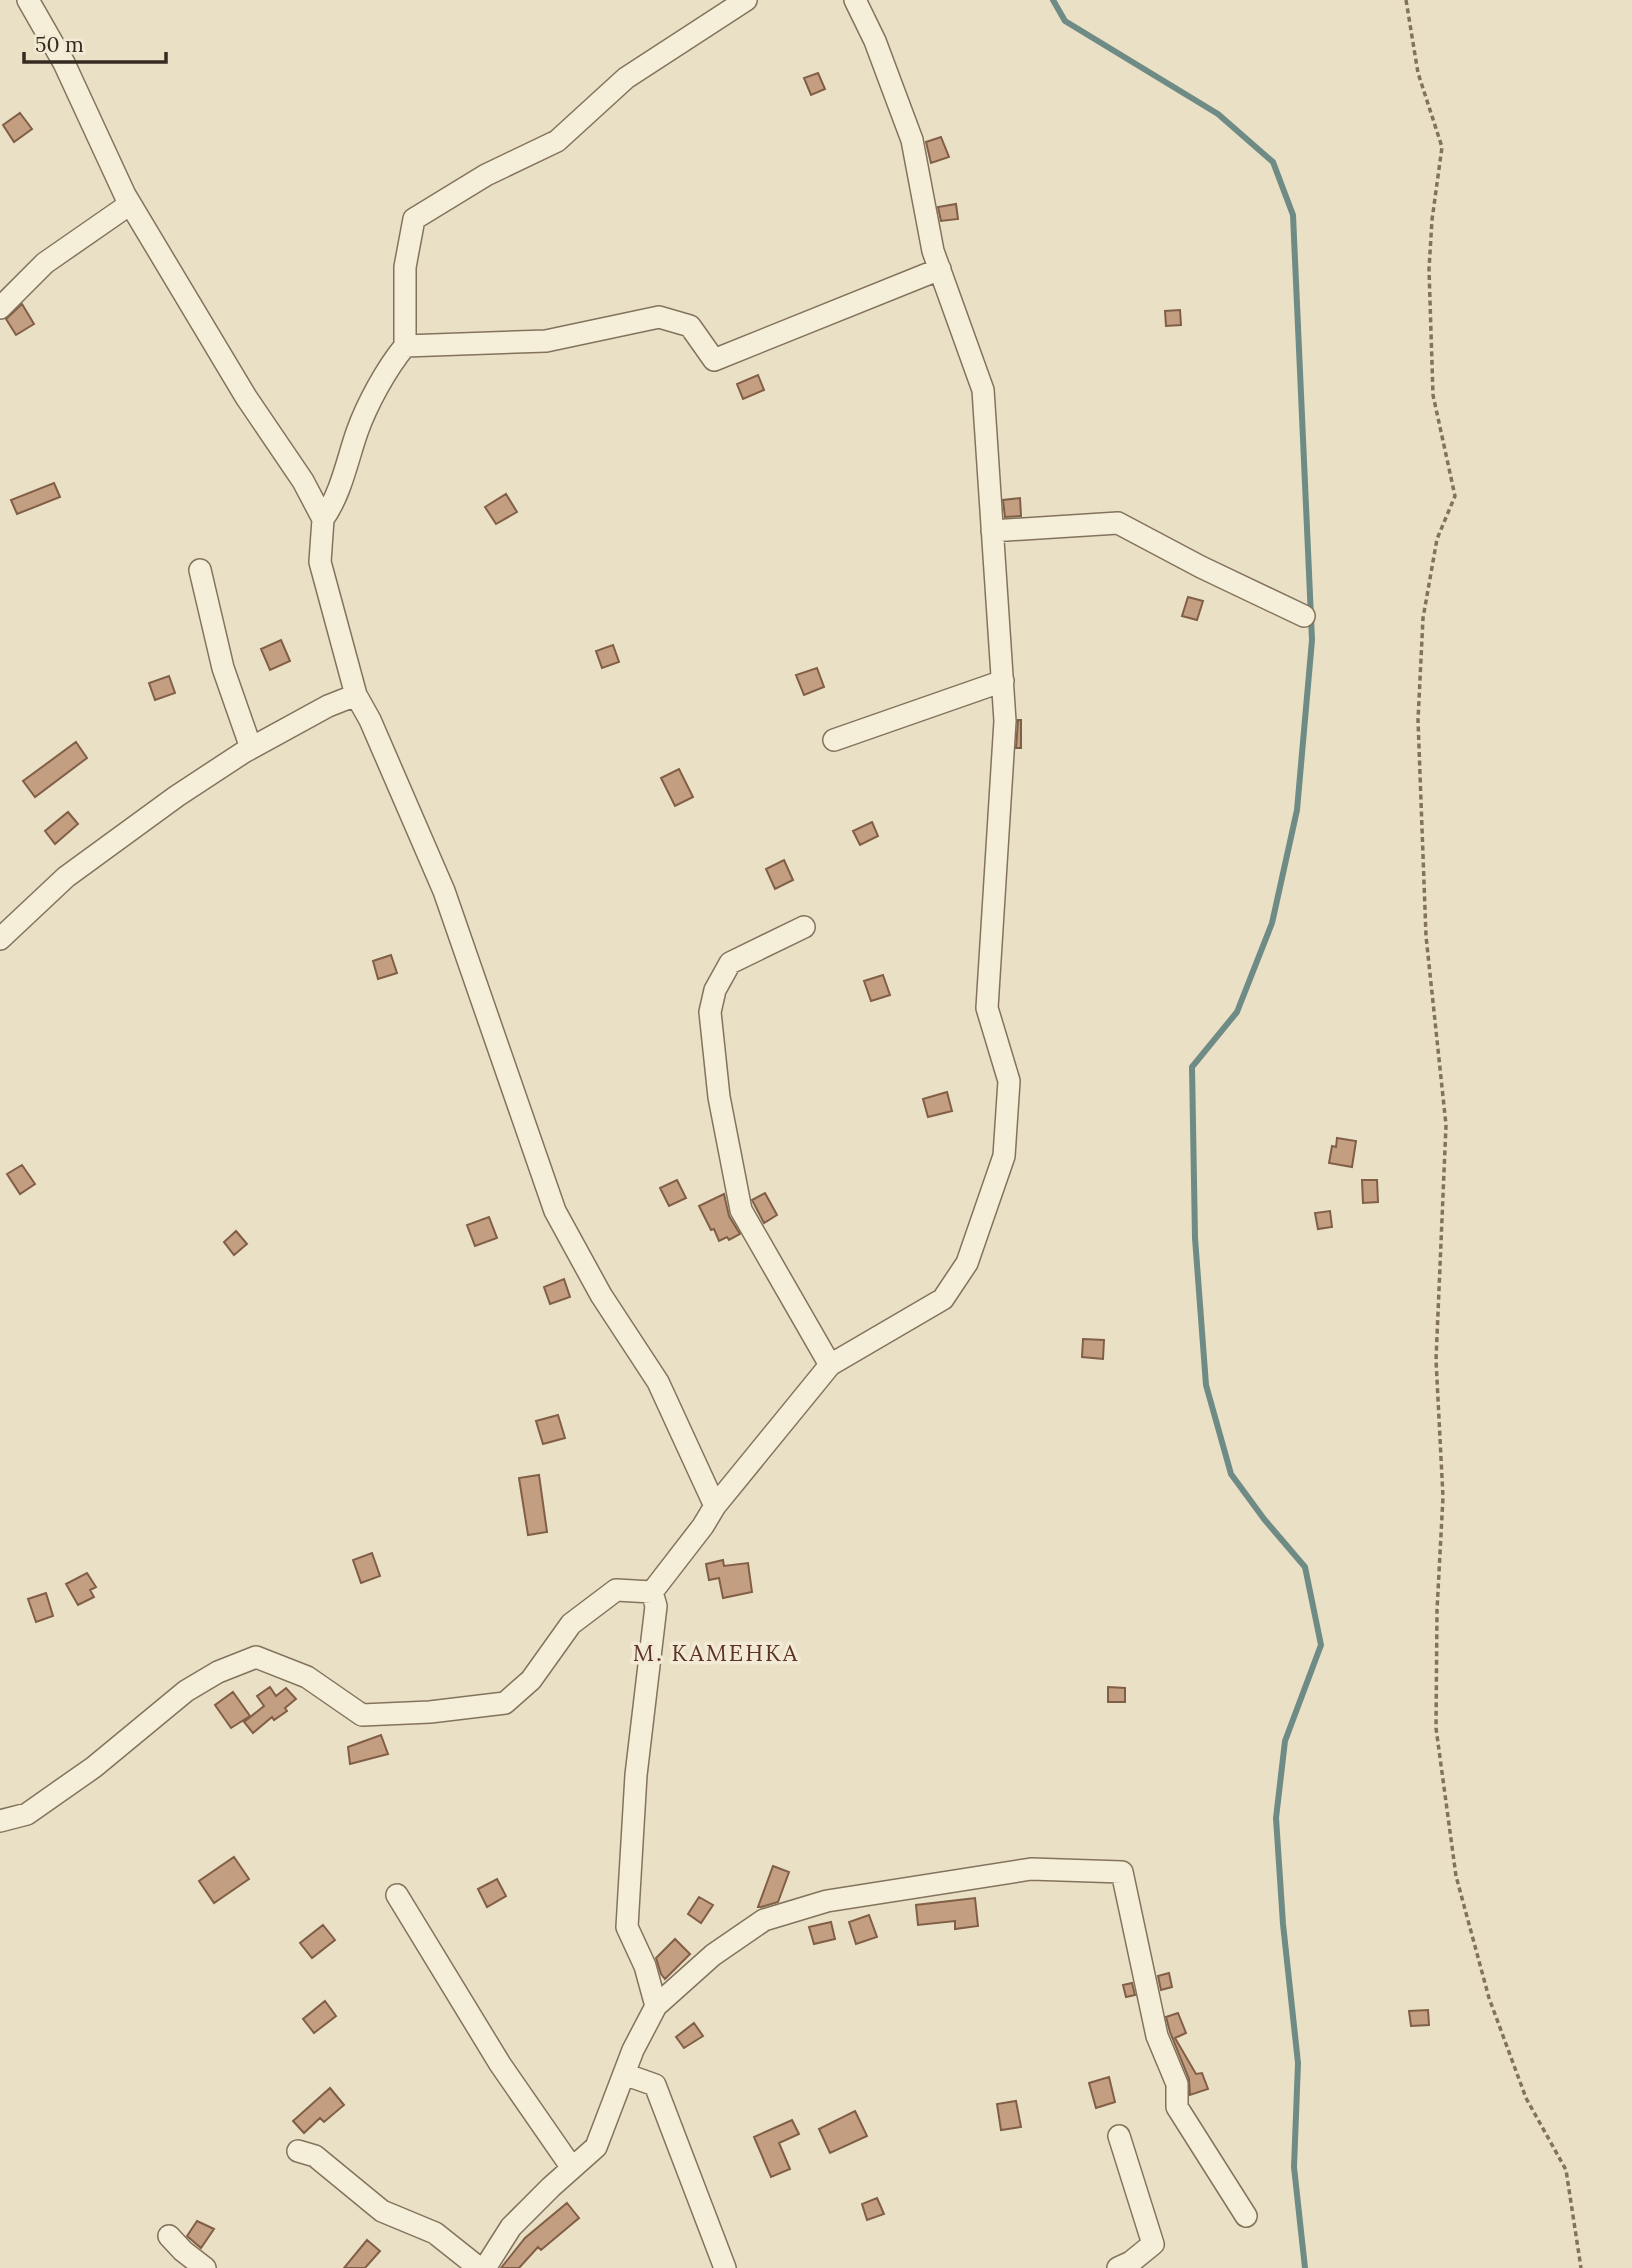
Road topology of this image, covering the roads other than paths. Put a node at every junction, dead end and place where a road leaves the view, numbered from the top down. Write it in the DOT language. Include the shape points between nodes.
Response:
graph roads {
  1 [pos="28,0"];
  2 [pos="746,0"];
  3 [pos="855,0"];
  4 [pos="130,204"];
  5 [pos="940,269"];
  6 [pos="0,308"];
  7 [pos="405,346"];
  8 [pos="323,519"];
  9 [pos="992,531"];
  10 [pos="200,570"];
  11 [pos="1304,616"];
  12 [pos="1003,681"];
  13 [pos="356,695"];
  14 [pos="834,740"];
  15 [pos="251,748"];
  16 [pos="804,927"];
  17 [pos="0,939"];
  18 [pos="830,1364"];
  19 [pos="715,1506"];
  20 [pos="652,1592"];
  21 [pos="0,1821"];
  22 [pos="397,1895"];
  23 [pos="656,2006"];
  24 [pos="624,2074"];
  25 [pos="1119,2136"];
  26 [pos="298,2151"];
  27 [pos="572,2168"];
  28 [pos="1245,2216"];
  29 [pos="169,2236"];
  30 [pos="205,2268"];
  31 [pos="479,2268"];
  32 [pos="485,2268"];
  33 [pos="726,2268"];
  34 [pos="1118,2268"];
  1 -- 4 [label="street" via="64,63"];
  2 -- 7 [label="street" via="626,78 557,141 414,219 405,267"];
  3 -- 5 [label="street" via="912,140"];
  4 -- 6 [label="street" via="45,263"];
  4 -- 8 [label="street"];
  5 -- 7 [label="street" via="714,360 690,326 659,317 546,341"];
  5 -- 9 [label="street" via="983,390"];
  7 -- 8 [label="street" via="392,361 358,428 333,505"];
  8 -- 13 [label="street" via="320,562"];
  9 -- 11 [label="street" via="1118,523"];
  9 -- 12 [label="street"];
  10 -- 15 [label="street" via="223,668"];
  12 -- 14 [label="street"];
  12 -- 18 [label="street" via="1005,721 987,1008 1009,1081 1004,1156 967,1263 943,1299"];
  13 -- 15 [label="street"];
  13 -- 19 [label="street" via="443,891 555,1212 601,1295 658,1382"];
  15 -- 17 [label="street" via="66,877"];
  16 -- 18 [label="street" via="730,963 715,990 710,1012 719,1097 741,1210"];
  18 -- 19 [label="street"];
  19 -- 20 [label="street"];
  20 -- 21 [label="street" via="616,1590 571,1624 531,1680 505,1703 362,1715 307,1677 256,1657 186,1690 93,1767 27,1814"];
  20 -- 23 [label="street" via="656,1606 636,1775 627,1927"];
  22 -- 27 [label="street" via="500,2064"];
  23 -- 24 [label="street"];
  23 -- 28 [label="street" via="713,1955 764,1920 814,1905 1031,1870 1122,1872 1157,2036 1177,2084 1178,2107"];
  24 -- 27 [label="street" via="596,2147"];
  24 -- 33 [label="street" via="655,2085"];
  25 -- 34 [label="street" via="1153,2244"];
  26 -- 31 [label="street" via="315,2156 382,2211 435,2233"];
  27 -- 32 [label="street" via="511,2227"];
  29 -- 30 [label="street"];
}
